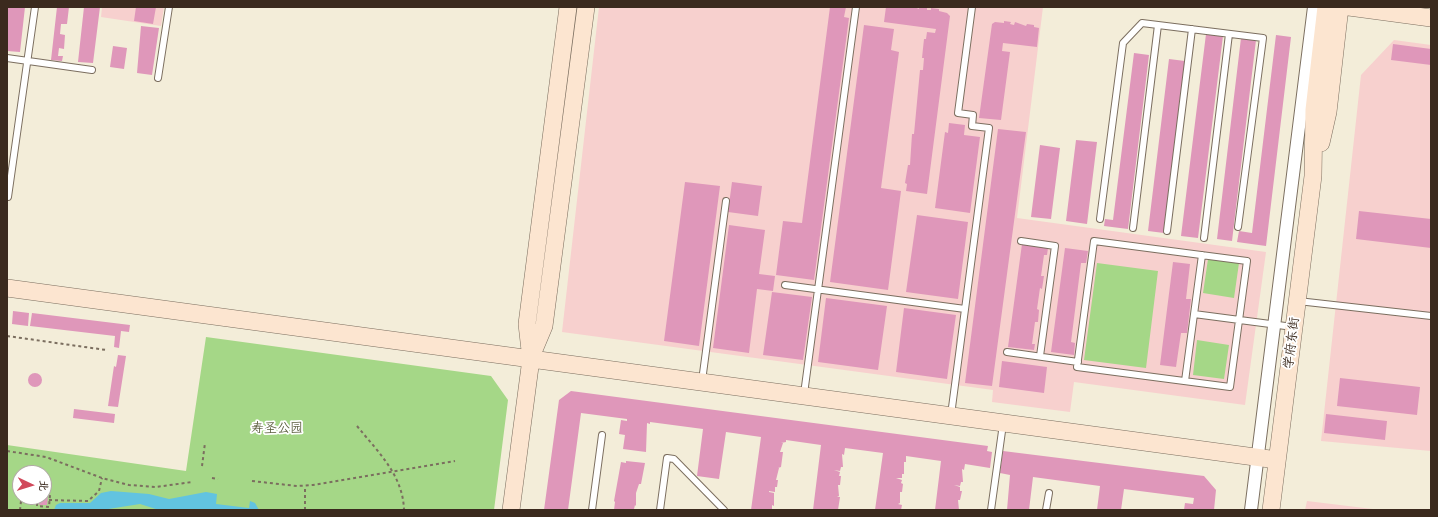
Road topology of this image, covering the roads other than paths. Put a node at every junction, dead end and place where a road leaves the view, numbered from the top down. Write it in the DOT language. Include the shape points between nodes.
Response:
graph roads {
  1 [pos="35,7"];
  2 [pos="169,7"];
  3 [pos="568,7"];
  4 [pos="586,7"];
  5 [pos="856,7"];
  6 [pos="972,7"];
  7 [pos="1314,7"];
  8 [pos="1326,7"];
  9 [pos="1340,7"];
  10 [pos="1349,7"];
  11 [pos="1431,18"];
  12 [pos="1158,25"];
  13 [pos="1192,29"];
  14 [pos="1229,34"];
  15 [pos="7,58"];
  16 [pos="28,61"];
  17 [pos="92,70"];
  18 [pos="158,78"];
  19 [pos="1313,176"];
  20 [pos="8,197"];
  21 [pos="726,201"];
  22 [pos="1100,219"];
  23 [pos="1238,227"];
  24 [pos="1133,228"];
  25 [pos="1167,231"];
  26 [pos="1204,238"];
  27 [pos="1021,241"];
  28 [pos="1202,255"];
  29 [pos="785,285"];
  30 [pos="7,288"];
  31 [pos="818,289"];
  32 [pos="1297,301"];
  33 [pos="966,309"];
  34 [pos="1194,314"];
  35 [pos="1431,316"];
  36 [pos="1239,320"];
  37 [pos="1274,324"];
  38 [pos="1294,327"];
  39 [pos="1007,352"];
  40 [pos="1040,356"];
  41 [pos="531,359"];
  42 [pos="1078,362"];
  43 [pos="1185,381"];
  44 [pos="702,382"];
  45 [pos="804,396"];
  46 [pos="951,416"];
  47 [pos="1003,423"];
  48 [pos="602,435"];
  49 [pos="1257,457"];
  50 [pos="1277,460"];
  51 [pos="1049,493"];
  52 [pos="511,510"];
  53 [pos="592,510"];
  54 [pos="660,510"];
  55 [pos="724,510"];
  56 [pos="991,510"];
  57 [pos="1046,510"];
  58 [pos="1251,510"];
  59 [pos="1271,510"];
  1 -- 16 [label="lane"];
  2 -- 18 [label="lane"];
  3 -- 41 [label="street" via="527,324"];
  4 -- 41 [label="street" via="544,326"];
  5 -- 31 [label="lane"];
  6 -- 33 [label="lane" via="958,113 974,115 972,126 989,128"];
  7 -- 37 [label="street"];
  8 -- 19 [label="street, 学府东街" via="1314,110"];
  9 -- 19 [label="street, 学府东街" via="1328,112"];
  10 -- 11 [label="street"];
  12 -- 13 [label="lane"];
  12 -- 22 [label="lane" via="1142,23 1123,43"];
  12 -- 24 [label="lane"];
  13 -- 14 [label="lane"];
  13 -- 25 [label="lane"];
  14 -- 23 [label="lane" via="1262,38"];
  14 -- 26 [label="lane"];
  15 -- 16 [label="lane"];
  16 -- 17 [label="lane"];
  16 -- 20 [label="lane"];
  19 -- 32 [label="street, 学府东街"];
  21 -- 44 [label="lane"];
  27 -- 40 [label="lane" via="1055,246"];
  28 -- 34 [label="lane"];
  28 -- 36 [label="lane" via="1247,261"];
  28 -- 42 [label="lane" via="1094,240"];
  29 -- 31 [label="lane"];
  30 -- 41 [label="street"];
  31 -- 33 [label="lane"];
  31 -- 45 [label="lane"];
  32 -- 35 [label="lane"];
  32 -- 38 [label="street, 学府东街"];
  33 -- 46 [label="lane"];
  34 -- 36 [label="lane"];
  34 -- 43 [label="lane"];
  36 -- 37 [label="lane"];
  36 -- 43 [label="lane" via="1230,387"];
  37 -- 38 [label="lane"];
  37 -- 49 [label="street"];
  38 -- 50 [label="street, 学府东街"];
  39 -- 40 [label="lane"];
  40 -- 42 [label="lane"];
  41 -- 44 [label="street"];
  41 -- 52 [label="street"];
  42 -- 43 [label="lane" via="1077,367"];
  44 -- 45 [label="street"];
  45 -- 46 [label="street"];
  46 -- 47 [label="street"];
  47 -- 49 [label="street"];
  47 -- 56 [label="lane"];
  48 -- 53 [label="lane"];
  49 -- 50 [label="street"];
  49 -- 58 [label="street"];
  50 -- 59 [label="street, 学府东街"];
  51 -- 57 [label="lane"];
  54 -- 55 [label="lane" via="667,458 674,459"];
}
